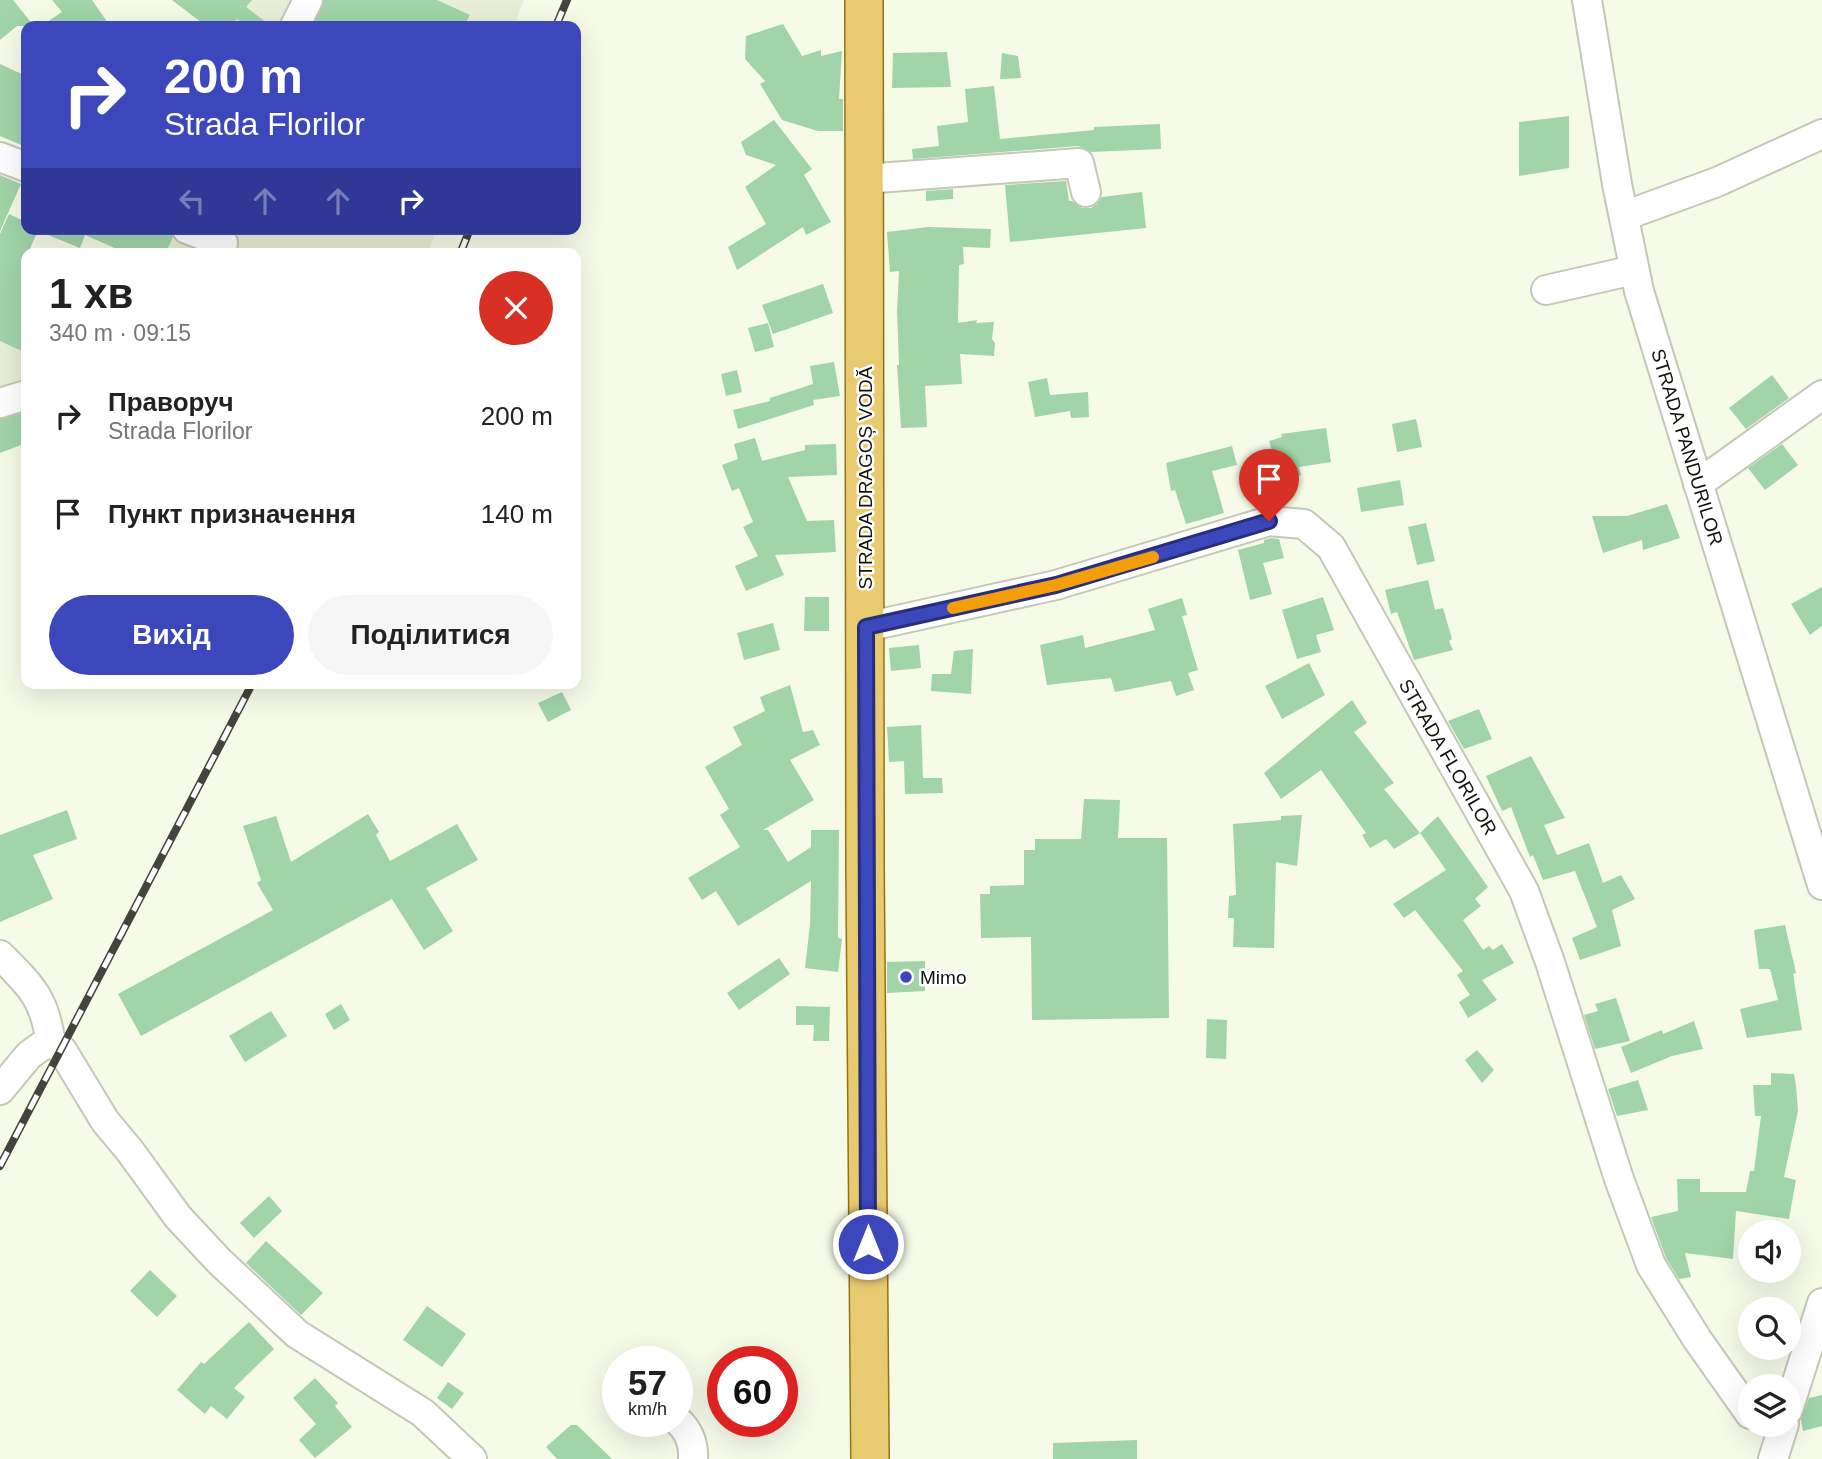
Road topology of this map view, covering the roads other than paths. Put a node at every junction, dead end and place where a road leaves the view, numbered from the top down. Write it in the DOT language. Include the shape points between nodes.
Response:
graph roads {
  1 [pos="308,0"];
  2 [pos="864,0"];
  3 [pos="1587,0"];
  4 [pos="298,21"];
  5 [pos="1822,134"];
  6 [pos="0,157"];
  7 [pos="21,165"];
  8 [pos="864,179"];
  9 [pos="1086,192"];
  10 [pos="1624,216"];
  11 [pos="205,235"];
  12 [pos="225,242"];
  13 [pos="1634,270"];
  14 [pos="1546,290"];
  15 [pos="1822,395"];
  16 [pos="21,396"];
  17 [pos="0,403"];
  18 [pos="1698,484"];
  19 [pos="866,627"];
  20 [pos="1822,885"];
  21 [pos="0,955"];
  22 [pos="50,1040"];
  23 [pos="0,1090"];
  24 [pos="1822,1303"];
  25 [pos="1799,1374"];
  26 [pos="1738,1397"];
  27 [pos="689,1437"];
  28 [pos="472,1459"];
  29 [pos="693,1459"];
  30 [pos="870,1459"];
  1 -- 4 [label="street"];
  2 -- 8 [label="main road, STRADA DRAGOȘ VODĂ"];
  3 -- 10 [label="street, STRADA PANDURILOR"];
  5 -- 10 [label="street" via="1717,182"];
  6 -- 7 [label="street"];
  8 -- 9 [label="street" via="1079,163"];
  8 -- 19 [label="main road, STRADA DRAGOȘ VODĂ"];
  10 -- 13 [label="street, STRADA PANDURILOR"];
  11 -- 12 [label="street"];
  13 -- 14 [label="street"];
  13 -- 18 [label="street, STRADA PANDURILOR"];
  15 -- 18 [label="street"];
  16 -- 17 [label="street"];
  18 -- 20 [label="street, STRADA PANDURILOR"];
  19 -- 26 [label="street, STRADA FLORILOR" via="1056,585 1269,521 1304,524 1331,547 1524,891 1651,1265"];
  19 -- 30 [label="main road, STRADA DRAGOȘ VODĂ"];
  21 -- 22 [label="street" via="39,1000 47,1015"];
  22 -- 23 [label="street" via="29,1055"];
  22 -- 28 [label="street" via="62,1050 105,1121 178,1217 219,1261 297,1334 423,1413"];
  24 -- 25 [label="street"];
  27 -- 29 [label="street"];
}
